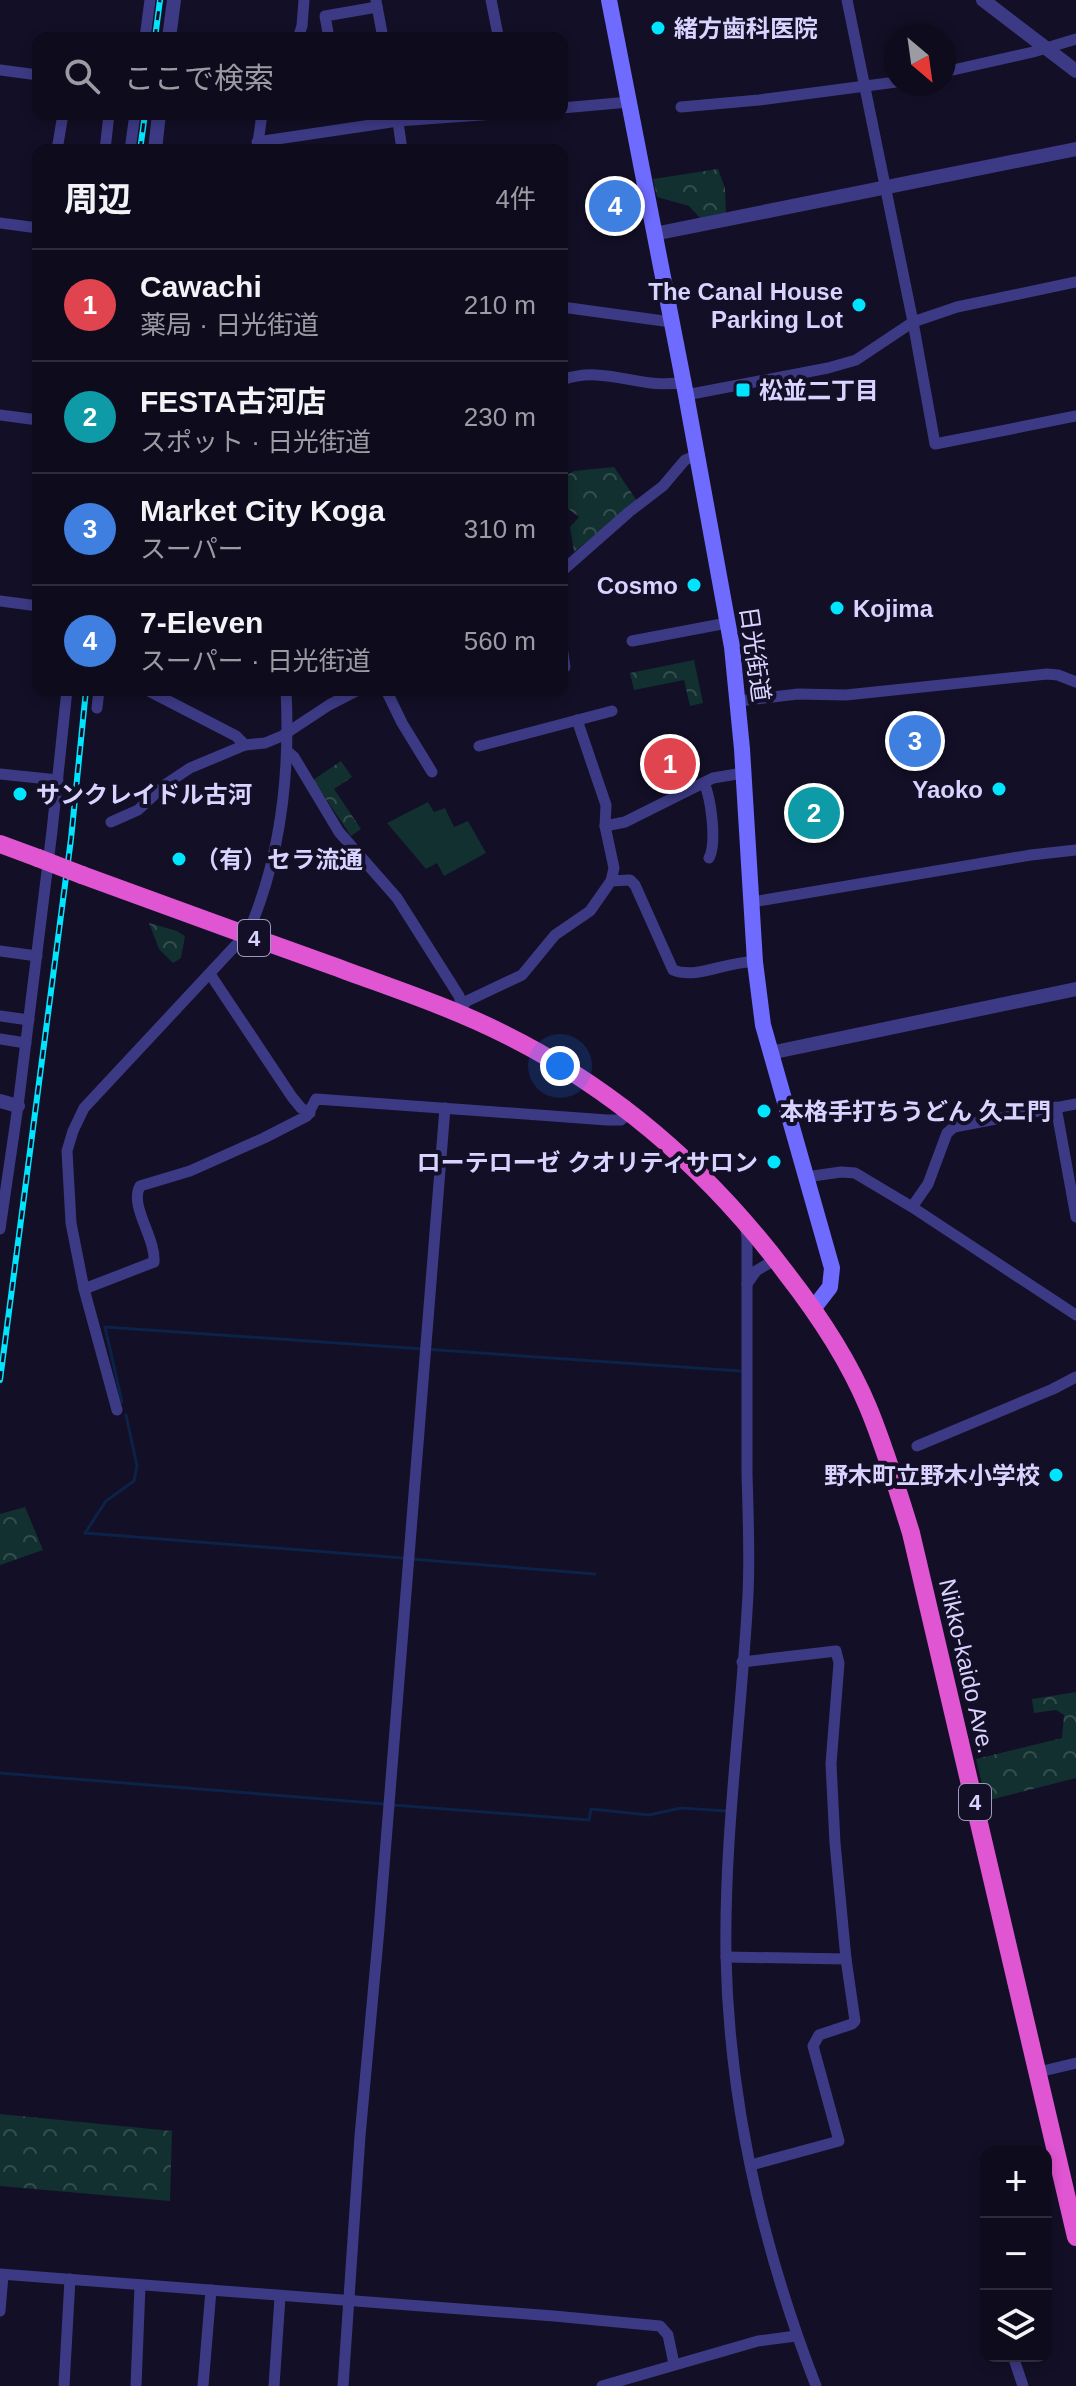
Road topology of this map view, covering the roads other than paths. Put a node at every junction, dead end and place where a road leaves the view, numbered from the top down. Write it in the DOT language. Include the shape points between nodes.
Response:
graph roads {
  1 [pos="150,0"];
  2 [pos="174,0"];
  3 [pos="304,0"];
  4 [pos="491,0"];
  5 [pos="609,0"];
  6 [pos="847,0"];
  7 [pos="983,0"];
  8 [pos="377,3"];
  9 [pos="146,32"];
  10 [pos="170,32"];
  11 [pos="299,32"];
  12 [pos="328,32"];
  13 [pos="382,32"];
  14 [pos="497,32"];
  15 [pos="1076,39"];
  16 [pos="1047,48"];
  17 [pos="956,69"];
  18 [pos="0,70"];
  19 [pos="1076,71"];
  20 [pos="32,74"];
  21 [pos="884,84"];
  22 [pos="865,88"];
  23 [pos="629,102"];
  24 [pos="568,107"];
  25 [pos="681,107"];
  26 [pos="62,120"];
  27 [pos="108,120"];
  28 [pos="134,120"];
  29 [pos="158,120"];
  30 [pos="261,120"];
  31 [pos="388,120"];
  32 [pos="398,120"];
  33 [pos="58,144"];
  34 [pos="106,144"];
  35 [pos="131,144"];
  36 [pos="156,144"];
  37 [pos="257,144"];
  38 [pos="267,144"];
  39 [pos="401,144"];
  40 [pos="1076,149"];
  41 [pos="886,188"];
  42 [pos="0,223"];
  43 [pos="32,227"];
  44 [pos="654,234"];
  45 [pos="1076,282"];
  46 [pos="568,308"];
  47 [pos="671,322"];
  48 [pos="913,322"];
  49 [pos="568,378"];
  50 [pos="685,388"];
  51 [pos="0,415"];
  52 [pos="1076,416"];
  53 [pos="32,419"];
  54 [pos="697,455"];
  55 [pos="568,566"];
  56 [pos="0,601"];
  57 [pos="32,605"];
  58 [pos="727,623"];
  59 [pos="632,641"];
  60 [pos="1076,682"];
  61 [pos="66,696"];
  62 [pos="98,696"];
  63 [pos="167,696"];
  64 [pos="286,696"];
  65 [pos="348,696"];
  66 [pos="389,696"];
  67 [pos="739,701"];
  68 [pos="97,708"];
  69 [pos="612,711"];
  70 [pos="577,720"];
  71 [pos="288,730"];
  72 [pos="245,745"];
  73 [pos="479,746"];
  74 [pos="288,752"];
  75 [pos="432,772"];
  76 [pos="743,773"];
  77 [pos="0,774"];
  78 [pos="58,780"];
  79 [pos="704,783"];
  80 [pos="111,822"];
  81 [pos="605,826"];
  82 [pos="0,844"];
  83 [pos="1076,850"];
  84 [pos="709,858"];
  85 [pos="611,881"];
  86 [pos="752,902"];
  87 [pos="253,921"];
  88 [pos="236,945"];
  89 [pos="0,951"];
  90 [pos="37,956"];
  91 [pos="755,962"];
  92 [pos="210,974"];
  93 [pos="1076,989"];
  94 [pos="459,1009"];
  95 [pos="0,1016"];
  96 [pos="29,1020"];
  97 [pos="0,1039"];
  98 [pos="26,1043"];
  99 [pos="770,1053"];
  100 [pos="0,1101"];
  101 [pos="1076,1104"];
  102 [pos="18,1106"];
  103 [pos="1056,1107"];
  104 [pos="445,1108"];
  105 [pos="631,1112"];
  106 [pos="310,1113"];
  107 [pos="806,1177"];
  108 [pos="3,1178"];
  109 [pos="912,1207"];
  110 [pos="1076,1217"];
  111 [pos="744,1220"];
  112 [pos="0,1229"];
  113 [pos="776,1259"];
  114 [pos="747,1285"];
  115 [pos="84,1289"];
  116 [pos="813,1309"];
  117 [pos="1076,1315"];
  118 [pos="1076,1377"];
  119 [pos="117,1410"];
  120 [pos="917,1446"];
  121 [pos="742,1662"];
  122 [pos="726,1957"];
  123 [pos="846,1959"];
  124 [pos="1076,2063"];
  125 [pos="1047,2070"];
  126 [pos="751,2165"];
  127 [pos="1076,2237"];
  128 [pos="1,2274"];
  129 [pos="70,2279"];
  130 [pos="140,2286"];
  131 [pos="211,2290"];
  132 [pos="280,2297"];
  133 [pos="349,2301"];
  134 [pos="0,2311"];
  135 [pos="796,2336"];
  136 [pos="1015,2362"];
  137 [pos="674,2364"];
  138 [pos="64,2386"];
  139 [pos="136,2386"];
  140 [pos="203,2386"];
  141 [pos="274,2386"];
  142 [pos="343,2386"];
  143 [pos="602,2386"];
  144 [pos="816,2386"];
  145 [pos="1023,2386"];
  1 -- 9 [label="street"];
  2 -- 10 [label="street"];
  3 -- 11 [label="street"];
  4 -- 14 [label="street"];
  5 -- 23 [label="main road, 日光街道"];
  6 -- 22 [label="street"];
  7 -- 16 [label="street"];
  8 -- 12 [label="street" via="325,16"];
  8 -- 13 [label="street"];
  15 -- 16 [label="street"];
  16 -- 17 [label="street"];
  16 -- 19 [label="street"];
  18 -- 20 [label="street"];
  21 -- 22 [label="street"];
  22 -- 25 [label="street"];
  22 -- 41 [label="street"];
  23 -- 24 [label="street"];
  23 -- 44 [label="main road, 日光街道"];
  26 -- 33 [label="street"];
  27 -- 34 [label="street"];
  28 -- 35 [label="street"];
  29 -- 36 [label="street"];
  30 -- 37 [label="street"];
  31 -- 38 [label="street"];
  32 -- 39 [label="street"];
  40 -- 41 [label="street"];
  41 -- 44 [label="street"];
  41 -- 48 [label="street"];
  42 -- 43 [label="street"];
  44 -- 47 [label="main road, 日光街道"];
  45 -- 48 [label="street" via="957,307"];
  46 -- 47 [label="street"];
  47 -- 50 [label="main road, 日光街道"];
  48 -- 50 [label="street" via="856,360"];
  48 -- 52 [label="street" via="935,444"];
  49 -- 50 [label="street" via="616,375"];
  50 -- 54 [label="main road, 日光街道"];
  51 -- 53 [label="street"];
  54 -- 55 [label="street" via="685,460 663,486"];
  54 -- 58 [label="main road, 日光街道"];
  56 -- 57 [label="street"];
  58 -- 59 [label="street"];
  58 -- 67 [label="main road, 日光街道"];
  60 -- 67 [label="street" via="1047,674"];
  61 -- 78 [label="street"];
  62 -- 68 [label="street"];
  63 -- 72 [label="street"];
  64 -- 71 [label="street"];
  65 -- 71 [label="street"];
  66 -- 75 [label="street"];
  67 -- 76 [label="main road, 日光街道"];
  69 -- 70 [label="street"];
  70 -- 73 [label="street"];
  70 -- 81 [label="street" via="606,805"];
  71 -- 72 [label="street" via="265,743"];
  71 -- 74 [label="street"];
  72 -- 80 [label="street" via="190,768 138,810"];
  74 -- 87 [label="street" via="273,867"];
  74 -- 94 [label="street" via="339,832 397,898 459,996"];
  76 -- 79 [label="street"];
  76 -- 86 [label="main road, 日光街道"];
  77 -- 78 [label="street"];
  78 -- 90 [label="street"];
  79 -- 81 [label="street" via="625,822"];
  79 -- 84 [label="street" via="713,847"];
  81 -- 85 [label="street" via="614,868"];
  82 -- 94 [label="highway, 4, bridge"];
  83 -- 86 [label="street"];
  85 -- 91 [label="street" via="630,880 635,885 673,970 687,974"];
  85 -- 94 [label="street" via="590,911 555,935 522,975"];
  86 -- 91 [label="main road, 日光街道"];
  88 -- 92 [label="street"];
  89 -- 90 [label="street"];
  90 -- 96 [label="street"];
  91 -- 99 [label="main road, 日光街道"];
  92 -- 106 [label="street" via="292,1097"];
  92 -- 115 [label="street" via="84,1108 73,1131 67,1151 69,1195"];
  93 -- 99 [label="street"];
  94 -- 105 [label="highway, 4"];
  95 -- 96 [label="street"];
  96 -- 98 [label="street"];
  97 -- 98 [label="street"];
  98 -- 102 [label="street"];
  99 -- 107 [label="main road, 日光街道"];
  100 -- 102 [label="street"];
  101 -- 103 [label="street"];
  102 -- 108 [label="street"];
  103 -- 109 [label="street" via="954,1127"];
  103 -- 110 [label="street"];
  104 -- 105 [label="street" via="607,1120 621,1120"];
  104 -- 106 [label="street" via="320,1098"];
  104 -- 133 [label="street"];
  105 -- 111 [label="highway, 4"];
  106 -- 115 [label="street" via="216,1160 140,1186 137,1199 154,1262"];
  107 -- 109 [label="street" via="855,1173"];
  107 -- 116 [label="main road, 日光街道" via="832,1268 830,1287"];
  108 -- 112 [label="street"];
  109 -- 117 [label="street"];
  111 -- 113 [label="highway, 4"];
  111 -- 114 [label="street"];
  113 -- 114 [label="street" via="756,1271"];
  113 -- 116 [label="highway, 4"];
  114 -- 121 [label="street" via="748,1592"];
  115 -- 119 [label="street"];
  116 -- 127 [label="highway, Nikko-kaido Ave. / 4" via="867,1405 911,1533"];
  118 -- 120 [label="street"];
  121 -- 122 [label="street"];
  121 -- 123 [label="street" via="836,1651 831,1764"];
  122 -- 123 [label="street"];
  122 -- 126 [label="street" via="735,2075"];
  123 -- 126 [label="street" via="855,2021 819,2035 813,2046 839,2141"];
  124 -- 125 [label="street"];
  126 -- 135 [label="street"];
  128 -- 129 [label="street"];
  128 -- 134 [label="street"];
  129 -- 130 [label="street"];
  129 -- 138 [label="street"];
  130 -- 131 [label="street"];
  130 -- 139 [label="street"];
  131 -- 132 [label="street"];
  131 -- 140 [label="street"];
  132 -- 133 [label="street"];
  132 -- 141 [label="street"];
  133 -- 137 [label="street" via="660,2326 668,2335"];
  133 -- 142 [label="street"];
  135 -- 137 [label="street"];
  135 -- 144 [label="street"];
  136 -- 145 [label="street"];
  137 -- 143 [label="street"];
}
